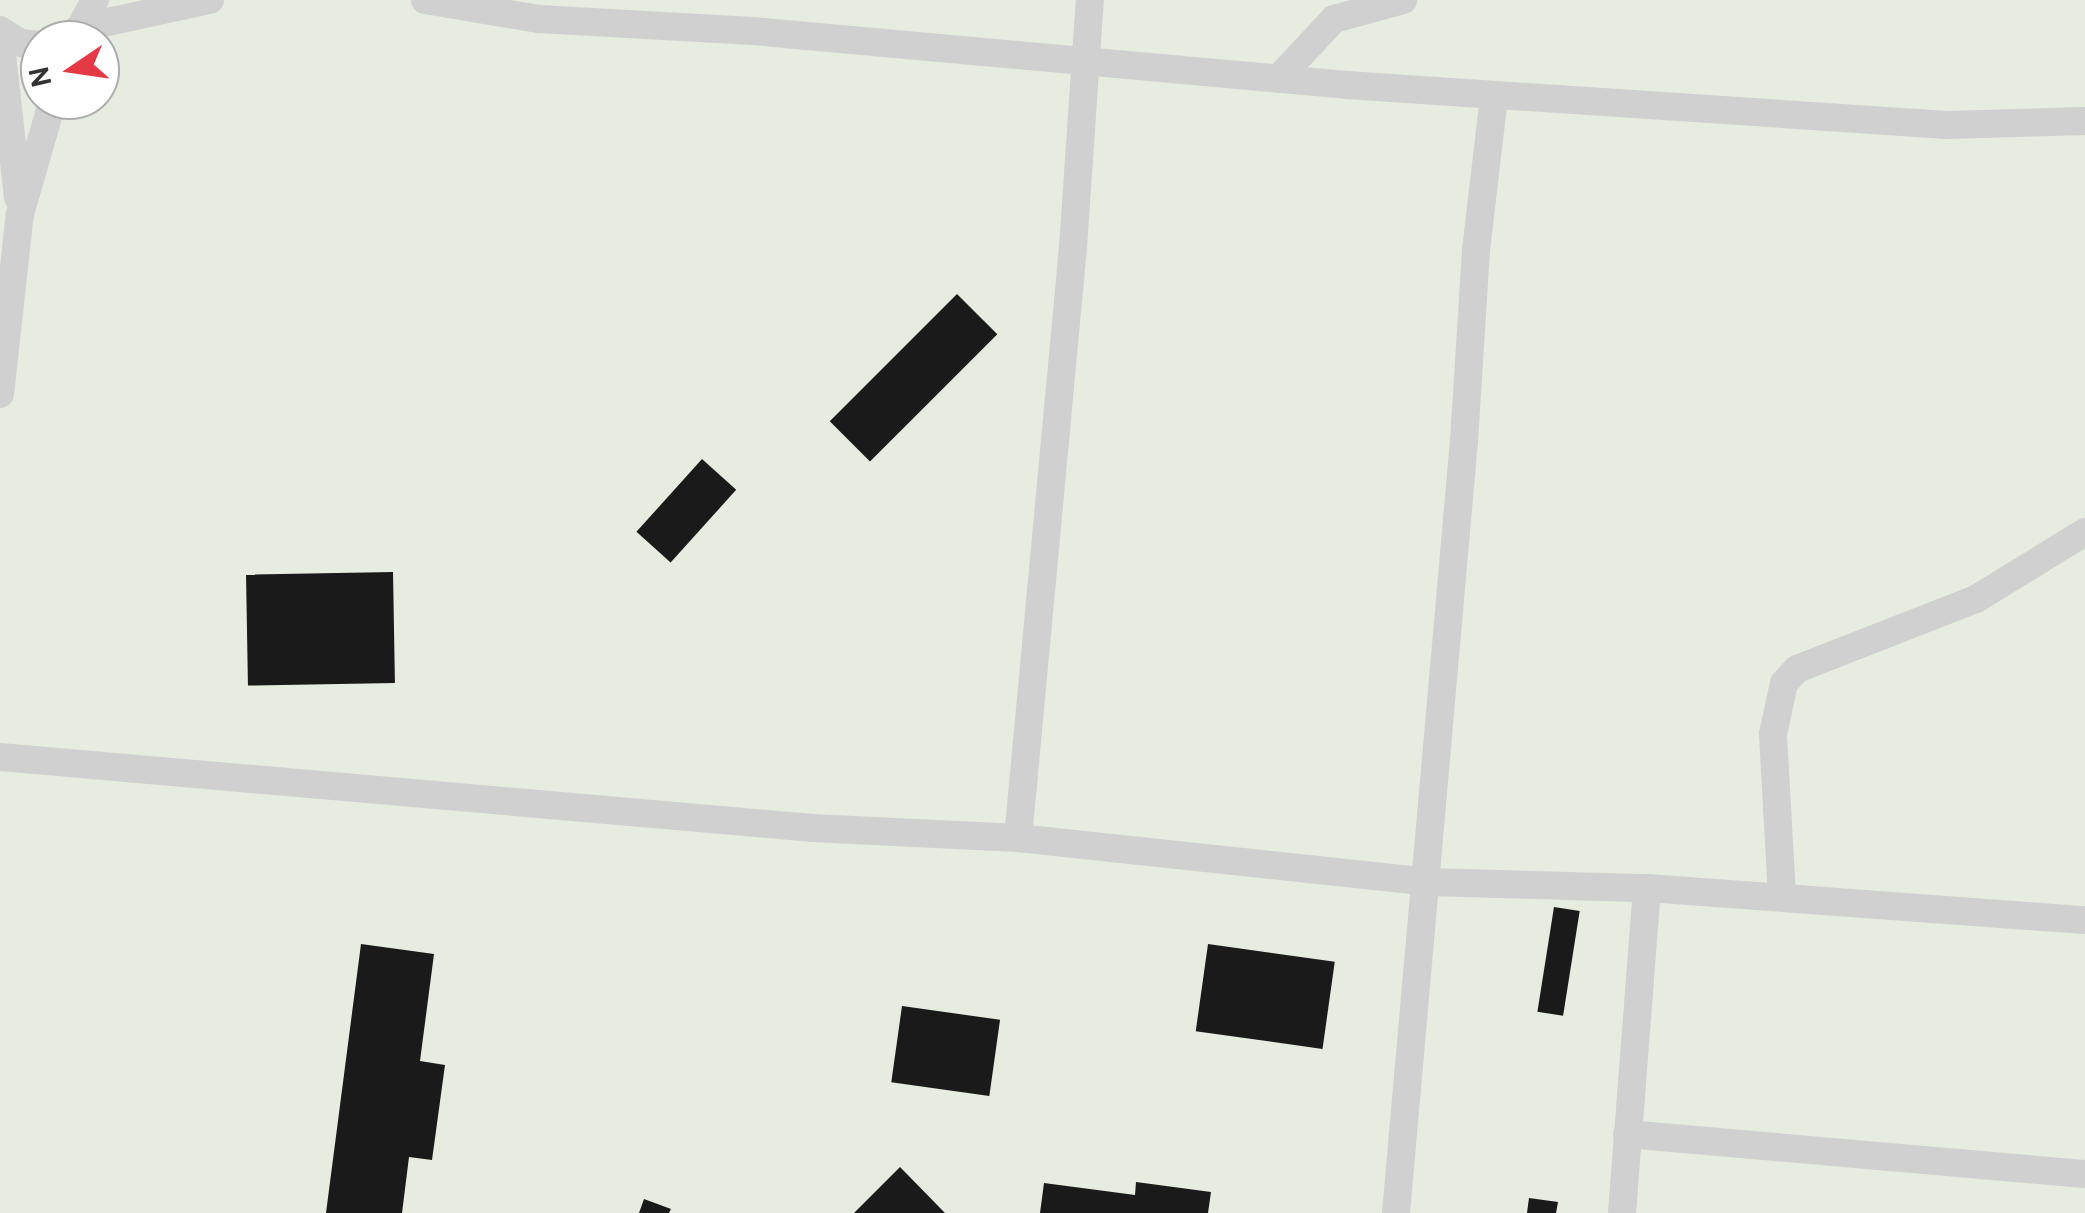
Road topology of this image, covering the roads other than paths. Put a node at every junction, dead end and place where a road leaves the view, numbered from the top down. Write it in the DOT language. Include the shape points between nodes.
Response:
graph roads {
  1 [pos="210,0"];
  2 [pos="424,0"];
  3 [pos="1090,0"];
  4 [pos="1403,0"];
  5 [pos="120,23"];
  6 [pos="0,34"];
  7 [pos="1088,60"];
  8 [pos="1278,78"];
  9 [pos="1494,96"];
  10 [pos="47,120"];
  11 [pos="2085,120"];
  12 [pos="20,214"];
  13 [pos="0,394"];
  14 [pos="2085,532"];
  15 [pos="0,757"];
  16 [pos="1018,838"];
  17 [pos="1427,882"];
  18 [pos="1646,888"];
  19 [pos="1782,896"];
  20 [pos="2085,920"];
  21 [pos="1627,1134"];
  22 [pos="2085,1174"];
  23 [pos="1396,1213"];
  24 [pos="1622,1213"];
  1 -- 5 [label="street"];
  2 -- 7 [label="street" via="539,18"];
  3 -- 7 [label="street"];
  4 -- 8 [label="street" via="1334,20"];
  6 -- 12 [label="street"];
  7 -- 8 [label="street"];
  7 -- 16 [label="street"];
  8 -- 9 [label="street"];
  9 -- 11 [label="street" via="1948,125"];
  9 -- 17 [label="street"];
  10 -- 12 [label="street"];
  12 -- 13 [label="street"];
  14 -- 19 [label="street" via="1976,599 1823,658 1784,682 1772,734"];
  15 -- 16 [label="street" via="812,828"];
  16 -- 17 [label="street"];
  17 -- 18 [label="street"];
  17 -- 23 [label="street"];
  18 -- 19 [label="street"];
  18 -- 21 [label="street"];
  19 -- 20 [label="street"];
  21 -- 22 [label="street"];
  21 -- 24 [label="street"];
}
